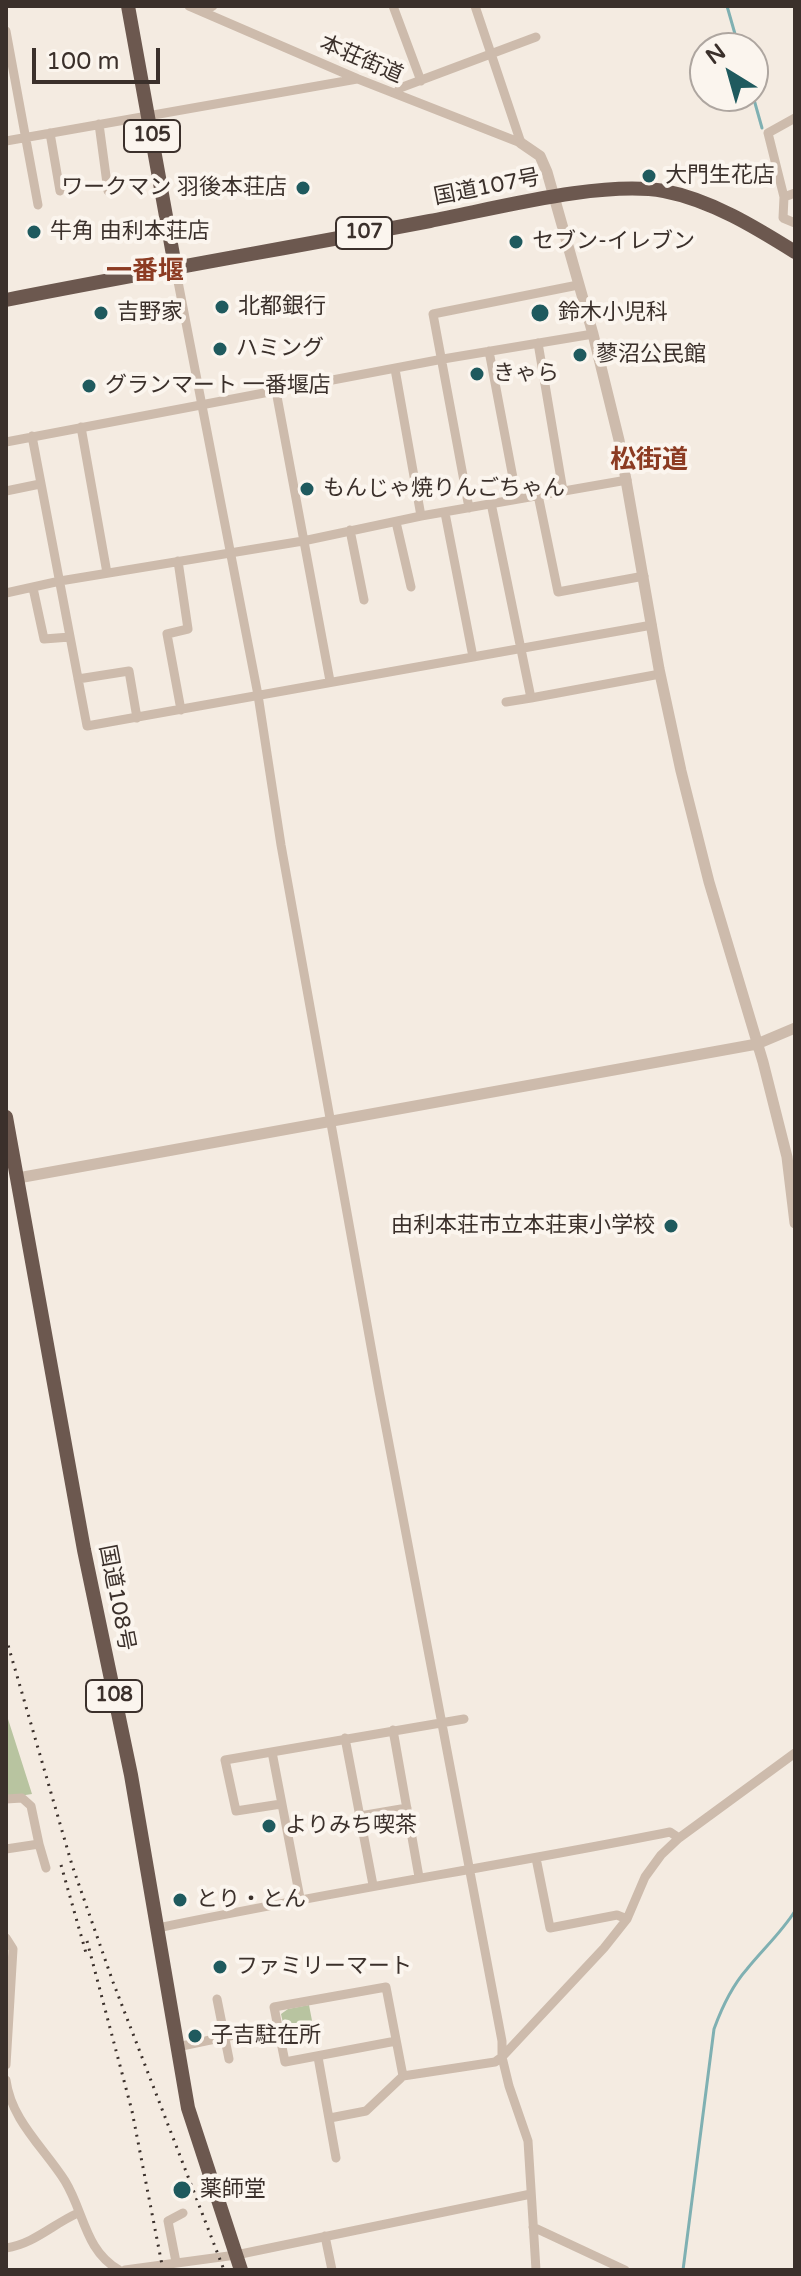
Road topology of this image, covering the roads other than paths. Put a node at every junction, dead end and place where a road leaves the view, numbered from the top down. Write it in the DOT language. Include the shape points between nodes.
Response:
graph roads {
  1 [pos="128,6"];
  2 [pos="189,6"];
  3 [pos="213,6"];
  4 [pos="393,6"];
  5 [pos="475,6"];
  6 [pos="203,12"];
  7 [pos="6,31"];
  8 [pos="536,37"];
  9 [pos="492,54"];
  10 [pos="358,79"];
  11 [pos="421,81"];
  12 [pos="396,94"];
  13 [pos="149,115"];
  14 [pos="795,118"];
  15 [pos="99,124"];
  16 [pos="50,133"];
  17 [pos="26,138"];
  18 [pos="6,141"];
  19 [pos="521,143"];
  20 [pos="60,191"];
  21 [pos="108,191"];
  22 [pos="795,193"];
  23 [pos="784,197"];
  24 [pos="553,198"];
  25 [pos="38,205"];
  26 [pos="795,223"];
  27 [pos="795,252"];
  28 [pos="175,266"];
  29 [pos="578,285"];
  30 [pos="6,300"];
  31 [pos="593,334"];
  32 [pos="538,343"];
  33 [pos="489,351"];
  34 [pos="443,359"];
  35 [pos="395,369"];
  36 [pos="276,391"];
  37 [pos="202,406"];
  38 [pos="81,427"];
  39 [pos="32,436"];
  40 [pos="6,442"];
  41 [pos="627,480"];
  42 [pos="40,484"];
  43 [pos="6,491"];
  44 [pos="563,491"];
  45 [pos="538,495"];
  46 [pos="517,499"];
  47 [pos="491,503"];
  48 [pos="469,508"];
  49 [pos="445,513"];
  50 [pos="421,516"];
  51 [pos="396,522"];
  52 [pos="350,530"];
  53 [pos="303,541"];
  54 [pos="229,552"];
  55 [pos="178,561"];
  56 [pos="107,573"];
  57 [pos="644,576"];
  58 [pos="60,581"];
  59 [pos="411,587"];
  60 [pos="33,588"];
  61 [pos="6,593"];
  62 [pos="364,600"];
  63 [pos="652,625"];
  64 [pos="70,637"];
  65 [pos="521,648"];
  66 [pos="473,657"];
  67 [pos="660,674"];
  68 [pos="78,679"];
  69 [pos="330,681"];
  70 [pos="258,695"];
  71 [pos="531,698"];
  72 [pos="506,702"];
  73 [pos="181,710"];
  74 [pos="137,718"];
  75 [pos="795,1028"];
  76 [pos="757,1044"];
  77 [pos="6,1117"];
  78 [pos="333,1122"];
  79 [pos="18,1178"];
  80 [pos="795,1223"];
  81 [pos="464,1719"];
  82 [pos="443,1721"];
  83 [pos="393,1730"];
  84 [pos="345,1738"];
  85 [pos="272,1752"];
  86 [pos="795,1753"];
  87 [pos="6,1799"];
  88 [pos="281,1804"];
  89 [pos="407,1808"];
  90 [pos="360,1816"];
  91 [pos="651,1836"];
  92 [pos="679,1838"];
  93 [pos="39,1844"];
  94 [pos="6,1849"];
  95 [pos="661,1855"];
  96 [pos="536,1858"];
  97 [pos="46,1868"];
  98 [pos="471,1869"];
  99 [pos="419,1877"];
  100 [pos="373,1885"];
  101 [pos="300,1898"];
  102 [pos="627,1919"];
  103 [pos="158,1928"];
  104 [pos="6,1938"];
  105 [pos="217,1999"];
  106 [pos="277,2026"];
  107 [pos="225,2038"];
  108 [pos="396,2041"];
  109 [pos="177,2047"];
  110 [pos="318,2057"];
  111 [pos="502,2057"];
  112 [pos="229,2059"];
  113 [pos="6,2065"];
  114 [pos="403,2076"];
  115 [pos="6,2080"];
  116 [pos="330,2118"];
  117 [pos="336,2158"];
  118 [pos="531,2194"];
  119 [pos="78,2213"];
  120 [pos="183,2213"];
  121 [pos="533,2227"];
  122 [pos="325,2236"];
  123 [pos="6,2248"];
  124 [pos="176,2262"];
  125 [pos="238,2263"];
  126 [pos="119,2270"];
  127 [pos="125,2270"];
  128 [pos="332,2270"];
  129 [pos="536,2270"];
  130 [pos="625,2270"];
  1 -- 13 [label="highway, 105"];
  2 -- 6 [label="street, 本荘街道"];
  3 -- 6 [label="street"];
  4 -- 11 [label="street"];
  5 -- 9 [label="street"];
  6 -- 10 [label="street, 本荘街道"];
  7 -- 17 [label="street"];
  8 -- 9 [label="street"];
  9 -- 11 [label="street"];
  9 -- 19 [label="street"];
  10 -- 12 [label="street, 本荘街道"];
  10 -- 13 [label="street"];
  11 -- 12 [label="street"];
  12 -- 19 [label="street, 本荘街道"];
  13 -- 15 [label="street"];
  13 -- 28 [label="highway, 105"];
  14 -- 23 [label="street" via="768,133"];
  15 -- 16 [label="street"];
  15 -- 21 [label="street"];
  16 -- 17 [label="street"];
  16 -- 20 [label="street"];
  17 -- 18 [label="street"];
  17 -- 25 [label="street"];
  19 -- 24 [label="street" via="540,156"];
  22 -- 23 [label="street"];
  23 -- 26 [label="street" via="783,218"];
  24 -- 27 [label="highway, 国道107号 / 107" via="664,191 724,211"];
  24 -- 28 [label="highway, 国道107号 / 107"];
  24 -- 29 [label="street"];
  28 -- 30 [label="highway, 国道107号"];
  28 -- 37 [label="street"];
  29 -- 31 [label="street"];
  29 -- 34 [label="street" via="433,314"];
  31 -- 32 [label="street"];
  31 -- 41 [label="street"];
  32 -- 33 [label="street"];
  32 -- 44 [label="street"];
  33 -- 34 [label="street"];
  33 -- 46 [label="street"];
  34 -- 35 [label="street"];
  34 -- 48 [label="street"];
  35 -- 36 [label="street"];
  35 -- 50 [label="street"];
  36 -- 37 [label="street"];
  36 -- 53 [label="street"];
  37 -- 38 [label="street"];
  37 -- 54 [label="street"];
  38 -- 39 [label="street"];
  38 -- 56 [label="street"];
  39 -- 40 [label="street"];
  39 -- 42 [label="street"];
  41 -- 44 [label="street"];
  41 -- 57 [label="street"];
  42 -- 43 [label="street"];
  42 -- 58 [label="street"];
  44 -- 45 [label="street"];
  45 -- 46 [label="street"];
  45 -- 57 [label="street" via="558,592"];
  46 -- 47 [label="street"];
  47 -- 48 [label="street"];
  47 -- 65 [label="street"];
  48 -- 49 [label="street"];
  49 -- 50 [label="street"];
  49 -- 66 [label="street"];
  50 -- 51 [label="street"];
  51 -- 52 [label="street"];
  51 -- 59 [label="street"];
  52 -- 53 [label="street"];
  52 -- 62 [label="street"];
  53 -- 54 [label="street"];
  53 -- 69 [label="street"];
  54 -- 55 [label="street"];
  54 -- 70 [label="street"];
  55 -- 56 [label="street"];
  55 -- 73 [label="street" via="188,629 167,634"];
  56 -- 58 [label="street"];
  57 -- 63 [label="street"];
  58 -- 60 [label="street"];
  58 -- 64 [label="street"];
  60 -- 61 [label="street"];
  60 -- 64 [label="street" via="44,639"];
  63 -- 65 [label="street"];
  63 -- 67 [label="street"];
  64 -- 68 [label="street"];
  65 -- 66 [label="street"];
  65 -- 71 [label="street"];
  66 -- 69 [label="street"];
  67 -- 71 [label="street"];
  67 -- 76 [label="street" via="709,882"];
  68 -- 74 [label="street" via="87,726"];
  68 -- 74 [label="street" via="129,671"];
  69 -- 70 [label="street"];
  70 -- 73 [label="street"];
  70 -- 78 [label="street"];
  71 -- 72 [label="street"];
  73 -- 74 [label="street"];
  75 -- 76 [label="street"];
  76 -- 78 [label="street"];
  76 -- 80 [label="street" via="787,1157"];
  77 -- 79 [label="highway, 国道108号 / 108"];
  78 -- 79 [label="street"];
  78 -- 82 [label="street"];
  79 -- 103 [label="highway, 国道108号 / 108"];
  81 -- 82 [label="street"];
  82 -- 83 [label="street"];
  82 -- 98 [label="street"];
  83 -- 84 [label="street"];
  83 -- 89 [label="street"];
  84 -- 85 [label="street"];
  84 -- 90 [label="street"];
  85 -- 88 [label="street"];
  85 -- 88 [label="street" via="225,1760 236,1811"];
  86 -- 92 [label="street"];
  87 -- 93 [label="street" via="22,1798 31,1806"];
  88 -- 101 [label="street"];
  89 -- 90 [label="street"];
  89 -- 99 [label="street"];
  90 -- 100 [label="street"];
  91 -- 92 [label="street" via="670,1832"];
  91 -- 95 [label="street"];
  91 -- 96 [label="street"];
  92 -- 95 [label="street"];
  93 -- 94 [label="street"];
  93 -- 97 [label="street"];
  95 -- 102 [label="street"];
  96 -- 98 [label="street"];
  96 -- 102 [label="street" via="550,1928 617,1915"];
  98 -- 99 [label="street"];
  98 -- 111 [label="street"];
  99 -- 100 [label="street"];
  100 -- 101 [label="street"];
  101 -- 103 [label="street"];
  102 -- 111 [label="street"];
  103 -- 109 [label="highway, 国道108号 / 108"];
  104 -- 113 [label="street" via="13,1949"];
  105 -- 107 [label="street"];
  106 -- 107 [label="street"];
  106 -- 108 [label="street" via="274,2007 386,1987"];
  106 -- 110 [label="street" via="285,2062"];
  107 -- 109 [label="street"];
  107 -- 112 [label="street"];
  108 -- 110 [label="street"];
  108 -- 114 [label="street"];
  109 -- 125 [label="highway, 国道108号 / 108" via="188,2108"];
  110 -- 116 [label="street"];
  111 -- 114 [label="street"];
  111 -- 118 [label="street" via="528,2141"];
  114 -- 116 [label="street" via="366,2111"];
  115 -- 119 [label="street" via="15,2109 66,2183"];
  116 -- 117 [label="street"];
  118 -- 121 [label="street"];
  118 -- 122 [label="street"];
  119 -- 123 [label="street" via="45,2234"];
  119 -- 126 [label="street" via="93,2246"];
  120 -- 124 [label="street" via="168,2221"];
  121 -- 129 [label="street"];
  121 -- 130 [label="street"];
  122 -- 125 [label="street"];
  122 -- 128 [label="street"];
  124 -- 125 [label="street"];
  124 -- 127 [label="street"];
}
